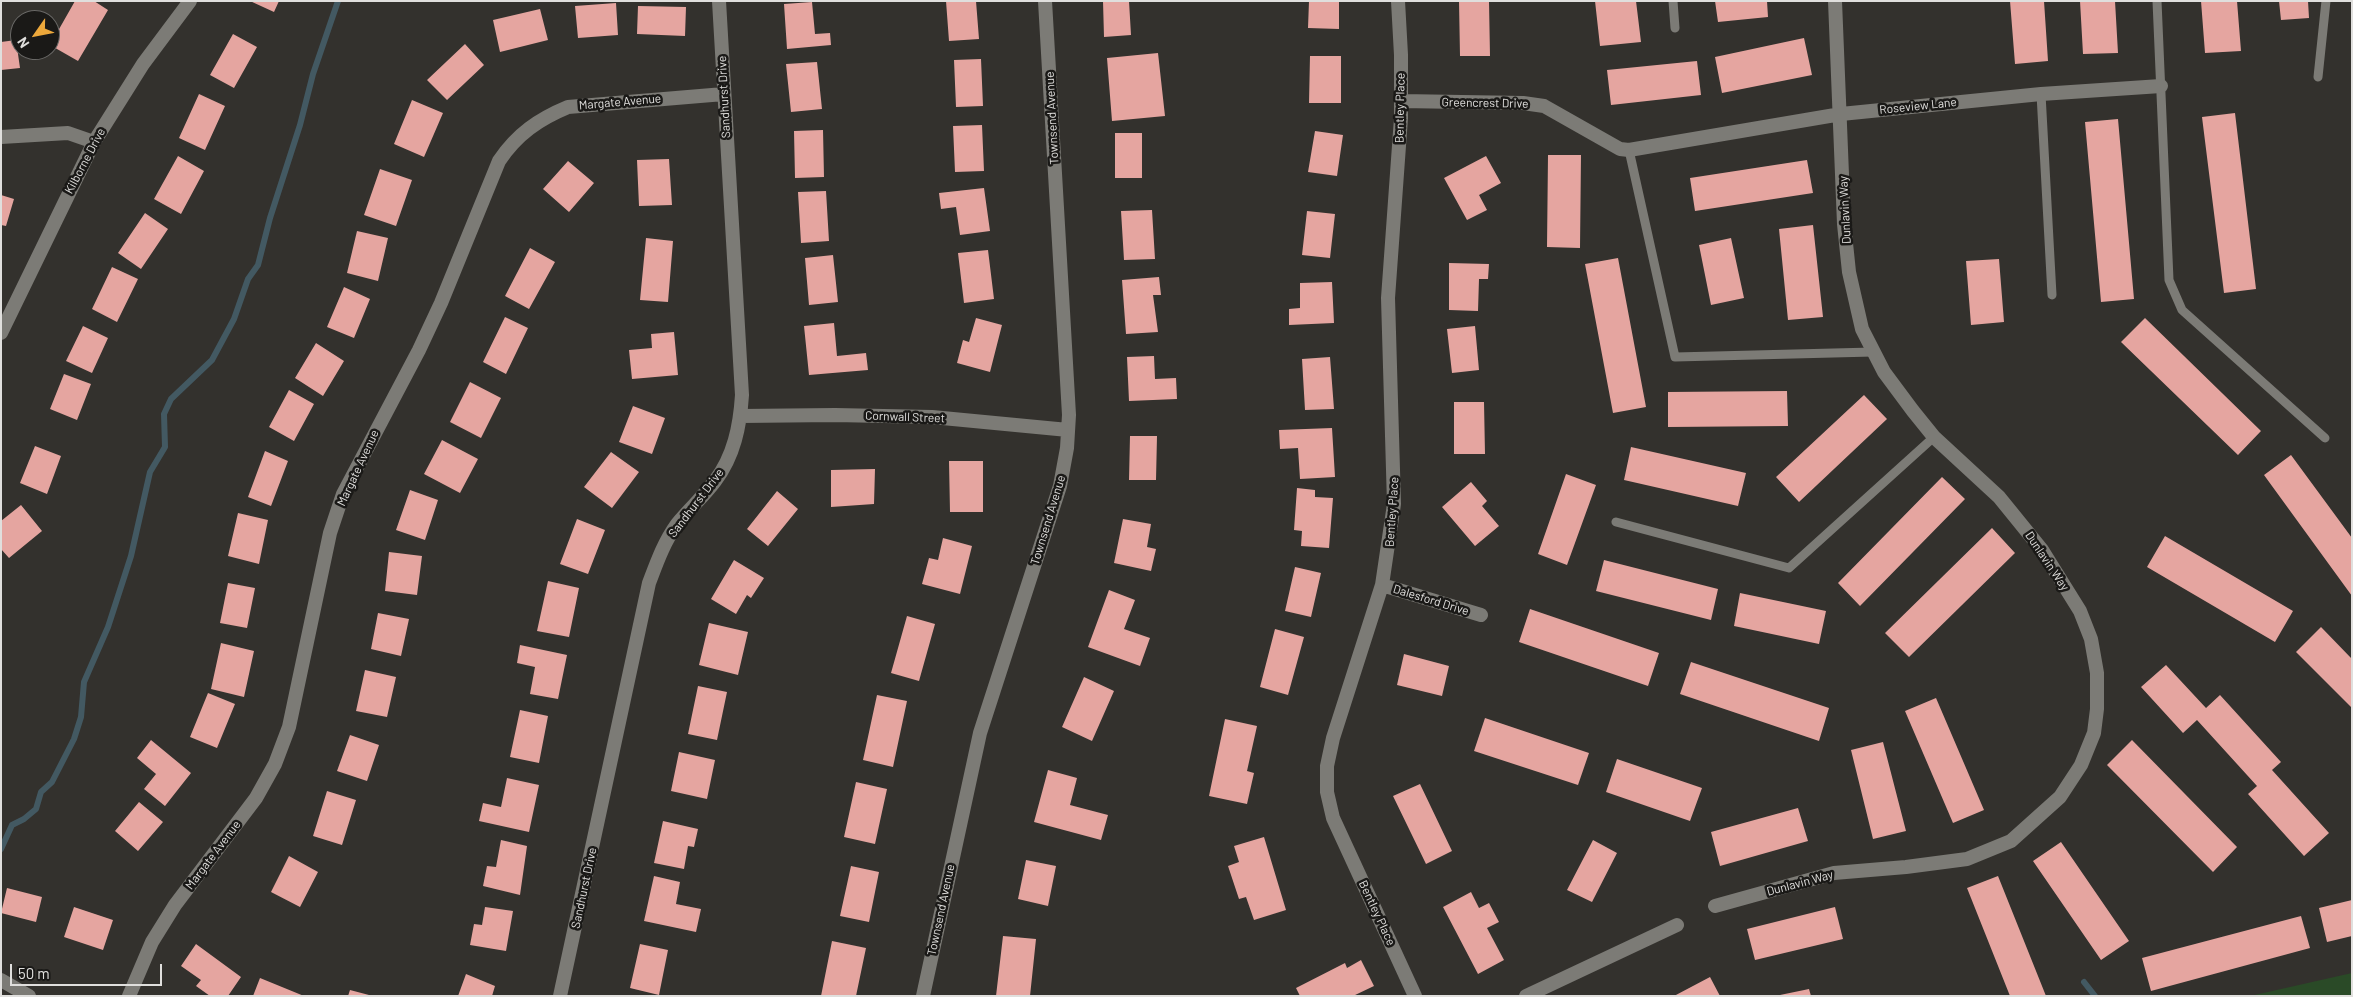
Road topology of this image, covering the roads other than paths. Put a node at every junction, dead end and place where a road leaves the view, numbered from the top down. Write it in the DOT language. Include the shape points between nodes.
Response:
graph roads {
  1 [pos="190,1"];
  2 [pos="719,1"];
  3 [pos="1045,1"];
  4 [pos="1398,1"];
  5 [pos="1673,1"];
  6 [pos="1835,1"];
  7 [pos="2157,1"];
  8 [pos="2326,1"];
  9 [pos="1674,28"];
  10 [pos="2318,77"];
  11 [pos="2161,86"];
  12 [pos="724,94"];
  13 [pos="2041,94"];
  14 [pos="1401,101"];
  15 [pos="1841,114"];
  16 [pos="1,138"];
  17 [pos="94,142"];
  18 [pos="1629,150"];
  19 [pos="2052,295"];
  20 [pos="1,333"];
  21 [pos="1873,352"];
  22 [pos="741,416"];
  23 [pos="1068,430"];
  24 [pos="1934,437"];
  25 [pos="2325,438"];
  26 [pos="1616,522"];
  27 [pos="1382,585"];
  28 [pos="1481,615"];
  29 [pos="1715,906"];
  30 [pos="1677,925"];
  31 [pos="1,980"];
  32 [pos="29,996"];
  33 [pos="128,996"];
  34 [pos="560,996"];
  35 [pos="923,996"];
  36 [pos="1415,996"];
  37 [pos="1526,996"];
  1 -- 17 [label="street, Kilborne Drive" via="143,64"];
  2 -- 12 [label="street, Sandhurst Drive"];
  3 -- 23 [label="street, Townsend Avenue"];
  4 -- 14 [label="street, Bentley Place"];
  5 -- 9 [label="lane"];
  6 -- 15 [label="street, Dunlavin Way"];
  7 -- 11 [label="lane"];
  8 -- 10 [label="lane"];
  11 -- 13 [label="street, Roseview Lane"];
  11 -- 25 [label="lane" via="2170,280 2182,310"];
  12 -- 22 [label="street, Sandhurst Drive"];
  12 -- 33 [label="street, Margate Avenue" via="568,107 545,116 524,131 499,161 441,303 343,494 330,533 289,727 276,764 256,798 166,920 142,962"];
  13 -- 15 [label="street, Roseview Lane"];
  13 -- 19 [label="lane"];
  14 -- 18 [label="street, Greencrest Drive" via="1544,106 1620,149"];
  14 -- 27 [label="street, Bentley Place" via="1388,278 1394,504"];
  15 -- 18 [label="street, Roseview Lane"];
  15 -- 21 [label="street, Dunlavin Way" via="1844,224 1849,272 1862,329"];
  16 -- 17 [label="street" via="68,133"];
  17 -- 20 [label="street, Kilborne Drive"];
  18 -- 21 [label="lane" via="1675,357"];
  21 -- 24 [label="street, Dunlavin Way" via="1884,372"];
  22 -- 23 [label="street, Cornwall Street" via="932,418"];
  22 -- 34 [label="street, Sandhurst Drive" via="724,468 677,524 660,553 649,583"];
  23 -- 35 [label="street, Townsend Avenue" via="1060,486 976,750"];
  24 -- 26 [label="lane" via="1789,568"];
  24 -- 29 [label="street, Dunlavin Way" via="2020,520 2080,611 2091,638 2098,673 2094,733 2081,765 2060,797 2011,841 1987,852 1967,859 1906,868 1834,873"];
  27 -- 28 [label="street, Dalesford Drive"];
  27 -- 36 [label="street, Bentley Place" via="1333,738 1327,766 1327,792 1333,818"];
  30 -- 37 [label="street"];
  31 -- 32 [label="street"];
}
